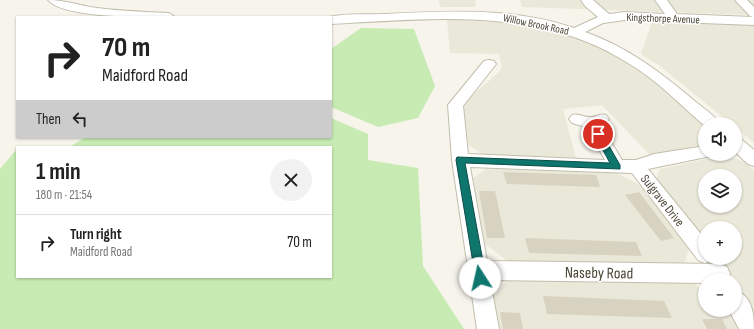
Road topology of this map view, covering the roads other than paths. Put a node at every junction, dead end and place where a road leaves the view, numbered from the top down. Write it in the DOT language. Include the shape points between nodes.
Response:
graph roads {
  1 [pos="54,0"];
  2 [pos="587,0"];
  3 [pos="661,0"];
  4 [pos="741,0"];
  5 [pos="754,14"];
  6 [pos="158,16"];
  7 [pos="605,18"];
  8 [pos="674,18"];
  9 [pos="332,20"];
  10 [pos="754,21"];
  11 [pos="576,33"];
  12 [pos="489,64"];
  13 [pos="704,117"];
  14 [pos="590,120"];
  15 [pos="742,149"];
  16 [pos="698,153"];
  17 [pos="460,160"];
  18 [pos="754,160"];
  19 [pos="636,166"];
  20 [pos="617,167"];
  21 [pos="698,245"];
  22 [pos="479,270"];
  23 [pos="717,271"];
  24 [pos="742,312"];
  25 [pos="488,329"];
  26 [pos="752,329"];
  1 -- 6 [label="street" via="93,10"];
  2 -- 7 [label="street"];
  3 -- 8 [label="street"];
  4 -- 5 [label="street"];
  7 -- 8 [label="street, Kingsthorpe Avenue"];
  7 -- 11 [label="street, Kingsthorpe Avenue" via="591,21"];
  8 -- 10 [label="street, Kingsthorpe Avenue"];
  9 -- 11 [label="street, Willow Brook Road" via="481,9 533,20"];
  11 -- 13 [label="street, Willow Brook Road" via="608,46 642,66"];
  12 -- 17 [label="street" via="455,104"];
  14 -- 20 [label="street"];
  15 -- 18 [label="street"];
  16 -- 19 [label="street" via="654,160"];
  17 -- 20 [label="street"];
  17 -- 22 [label="street"];
  19 -- 20 [label="street"];
  19 -- 21 [label="street, Sulgrave Drive"];
  22 -- 23 [label="street, Naseby Road"];
  22 -- 25 [label="street"];
  24 -- 26 [label="street"];
}
